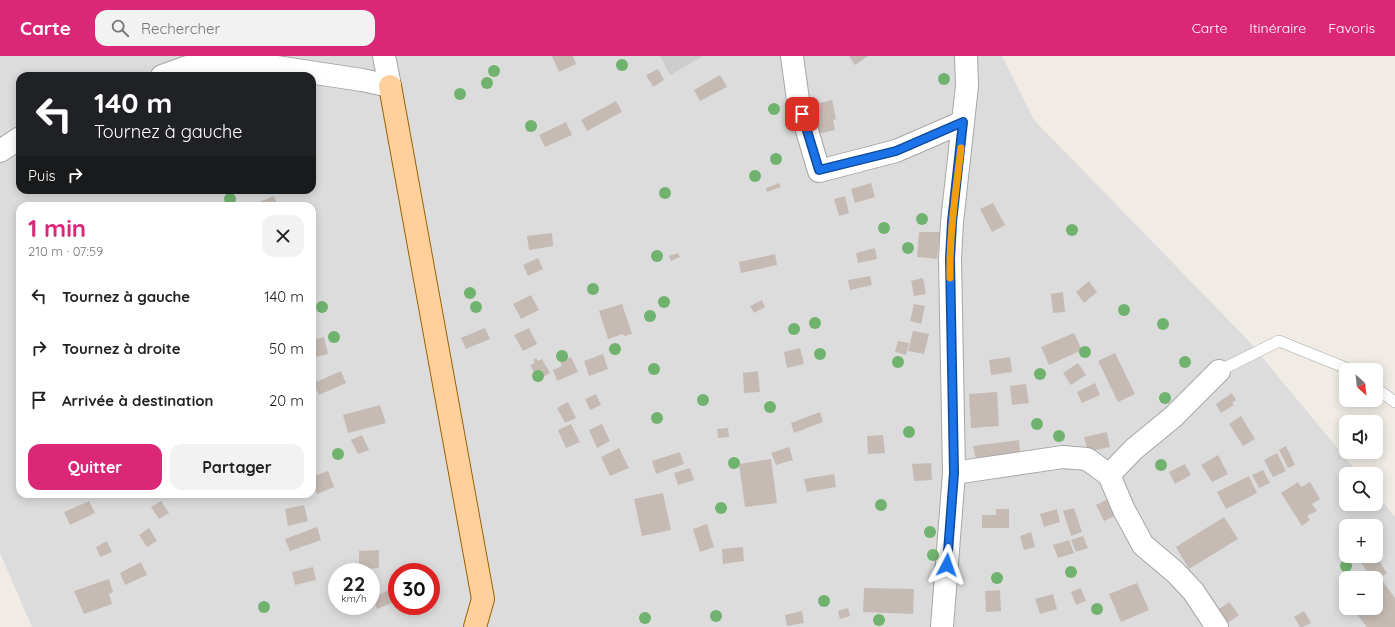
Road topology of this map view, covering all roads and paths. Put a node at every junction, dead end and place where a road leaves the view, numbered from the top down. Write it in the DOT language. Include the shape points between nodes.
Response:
graph roads {
  1 [pos="384,56"];
  2 [pos="792,56"];
  3 [pos="966,56"];
  4 [pos="174,72"];
  5 [pos="309,72"];
  6 [pos="316,73"];
  7 [pos="390,86"];
  8 [pos="963,122"];
  9 [pos="16,141"];
  10 [pos="0,151"];
  11 [pos="1339,365"];
  12 [pos="1219,372"];
  13 [pos="1383,393"];
  14 [pos="1395,402"];
  15 [pos="954,473"];
  16 [pos="1109,475"];
  17 [pos="475,627"];
  18 [pos="942,627"];
  19 [pos="1217,627"];
  1 -- 7 [label="street"];
  2 -- 8 [label="street" via="798,100 819,170 896,151"];
  3 -- 8 [label="street" via="968,86"];
  4 -- 5 [label="street" via="188,67 276,67"];
  6 -- 7 [label="street"];
  7 -- 17 [label="main road" via="484,599"];
  8 -- 15 [label="street" via="950,259"];
  9 -- 10 [label="street"];
  11 -- 12 [label="lane" via="1279,341"];
  12 -- 16 [label="street" via="1174,417 1134,449"];
  13 -- 14 [label="lane"];
  15 -- 16 [label="street" via="1063,457 1088,459"];
  15 -- 18 [label="street"];
  16 -- 19 [label="street" via="1143,546 1175,572 1193,591"];
}
